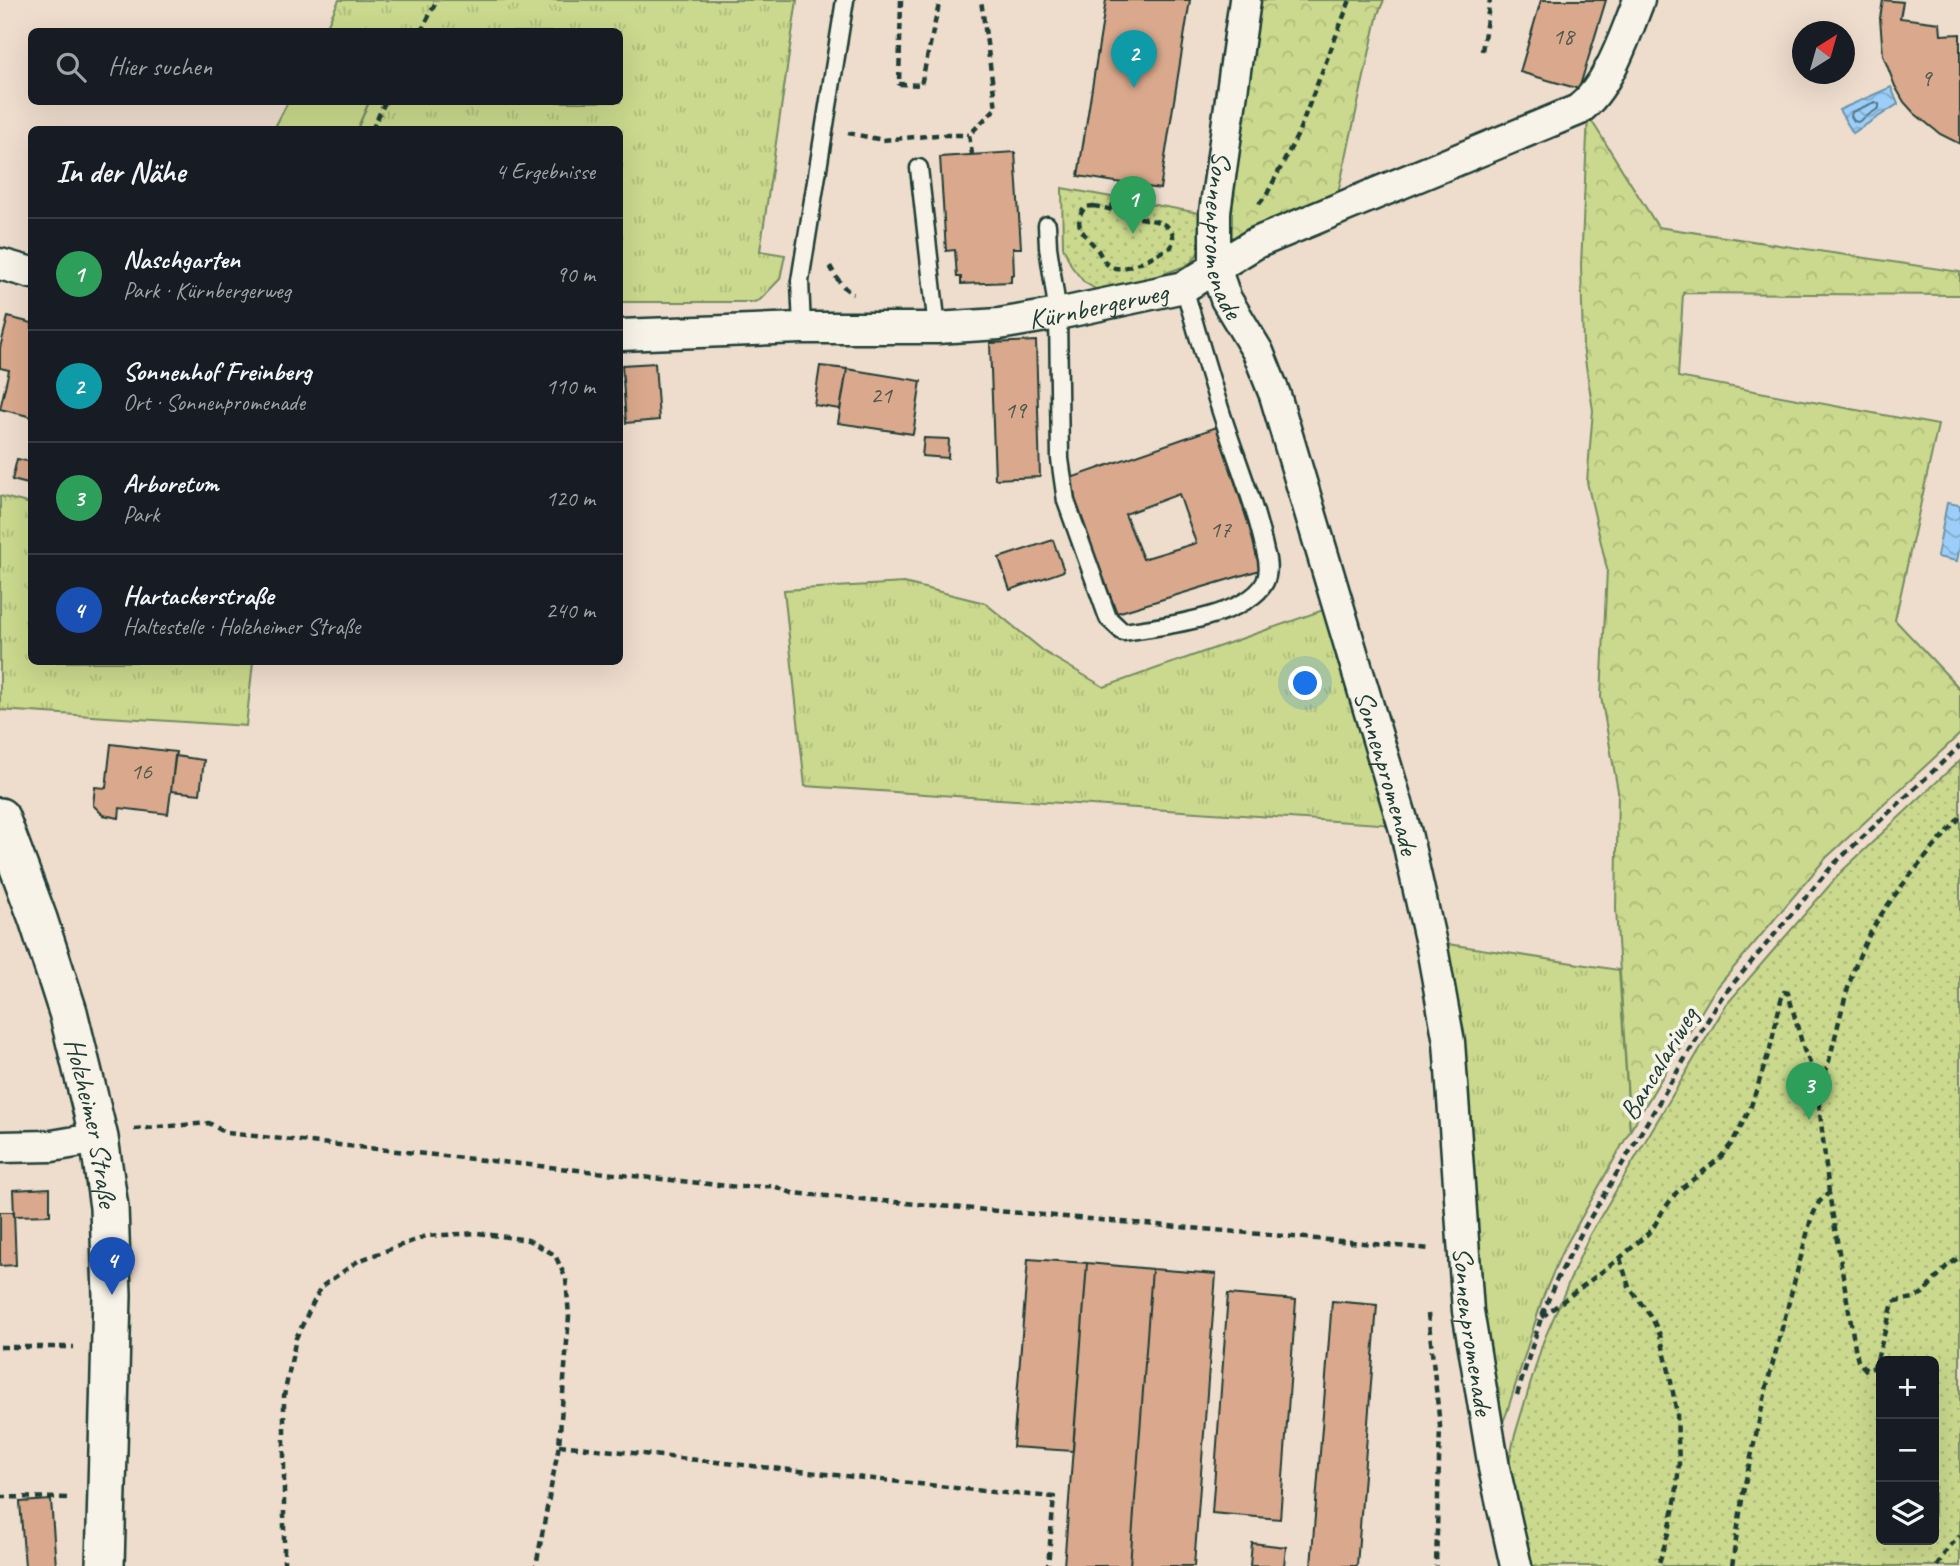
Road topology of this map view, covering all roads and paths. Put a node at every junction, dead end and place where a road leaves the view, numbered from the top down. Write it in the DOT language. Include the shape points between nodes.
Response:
graph roads {
  1 [pos="437,0"];
  2 [pos="845,0"];
  3 [pos="901,0"];
  4 [pos="940,0"];
  5 [pos="981,0"];
  6 [pos="1245,0"];
  7 [pos="1350,0"];
  8 [pos="1490,0"];
  9 [pos="1639,0"];
  10 [pos="423,28"];
  11 [pos="1482,51"];
  12 [pos="384,105"];
  13 [pos="374,126"];
  14 [pos="857,134"];
  15 [pos="969,135"];
  16 [pos="972,154"];
  17 [pos="919,168"];
  18 [pos="1122,183"];
  19 [pos="1111,209"];
  20 [pos="1252,212"];
  21 [pos="1047,225"];
  22 [pos="0,264"];
  23 [pos="1215,268"];
  24 [pos="28,272"];
  25 [pos="1184,287"];
  26 [pos="1058,314"];
  27 [pos="802,328"];
  28 [pos="937,328"];
  29 [pos="623,335"];
  30 [pos="1960,746"];
  31 [pos="0,817"];
  32 [pos="1960,817"];
  33 [pos="1821,1087"];
  34 [pos="115,1133"];
  35 [pos="0,1147"];
  36 [pos="1829,1193"];
  37 [pos="1464,1251"];
  38 [pos="1960,1257"];
  39 [pos="1620,1258"];
  40 [pos="1428,1314"];
  41 [pos="1541,1318"];
  42 [pos="0,1347"];
  43 [pos="76,1347"];
  44 [pos="1514,1406"];
  45 [pos="559,1446"];
  46 [pos="0,1497"];
  47 [pos="73,1497"];
  48 [pos="1960,1536"];
  49 [pos="105,1566"];
  50 [pos="284,1566"];
  51 [pos="536,1566"];
  52 [pos="1048,1566"];
  53 [pos="1436,1566"];
  54 [pos="1516,1566"];
  55 [pos="1657,1566"];
  56 [pos="1732,1566"];
  57 [pos="1937,1566"];
  1 -- 10 [label="path"];
  2 -- 27 [label="lane" via="800,281"];
  3 -- 4 [label="path" via="899,84 921,85"];
  5 -- 15 [label="path" via="996,108"];
  6 -- 23 [label="street, Sonnenpromenade" via="1215,212"];
  7 -- 20 [label="path" via="1297,136 1267,194"];
  8 -- 11 [label="path"];
  9 -- 23 [label="street, Kürnbergerweg" via="1602,83 1578,110 1302,223 1244,249"];
  12 -- 13 [label="path"];
  14 -- 15 [label="path" via="883,139"];
  15 -- 16 [label="path"];
  17 -- 28 [label="lane"];
  18 -- 19 [label="path"];
  19 -- 19 [label="path" via="1085,207 1078,218 1083,234 1107,265 1124,268 1171,247 1172,232 1162,221"];
  21 -- 26 [label="lane"];
  22 -- 24 [label="street"];
  23 -- 25 [label="street, Kürnbergerweg"];
  23 -- 37 [label="street, Sonnenpromenade" via="1275,396 1406,833 1449,1042"];
  25 -- 26 [label="street, Kürnbergerweg"];
  25 -- 26 [label="lane" via="1251,500 1268,570 1265,583 1245,602 1195,620 1123,632 1108,618 1066,501 1060,459"];
  26 -- 28 [label="street, Kürnbergerweg"];
  27 -- 28 [label="street, Kürnbergerweg"];
  27 -- 29 [label="street, Kürnbergerweg"];
  30 -- 41 [label="path, Bancalariweg" via="1833,864 1721,998 1583,1230"];
  31 -- 34 [label="street, Holzheimer Straße"];
  32 -- 33 [label="path" via="1902,886 1862,949"];
  33 -- 36 [label="path"];
  33 -- 39 [label="path" via="1784,992 1750,1109 1732,1143 1676,1193 1652,1230"];
  34 -- 35 [label="street" via="52,1146"];
  34 -- 37 [label="path" via="209,1123 226,1133 738,1187 774,1186 792,1193"];
  34 -- 49 [label="street, Holzheimer Straße" via="109,1207 112,1295"];
  36 -- 38 [label="path" via="1856,1353 1866,1370 1876,1363 1893,1303 1923,1293"];
  36 -- 56 [label="path" via="1811,1219 1768,1381"];
  37 -- 54 [label="street, Sonnenpromenade" via="1468,1311"];
  39 -- 41 [label="path"];
  39 -- 55 [label="path" via="1629,1287 1660,1335 1677,1414 1676,1497"];
  40 -- 53 [label="path" via="1440,1426"];
  41 -- 44 [label="path, Bancalariweg"];
  42 -- 43 [label="path"];
  45 -- 50 [label="path" via="569,1316 566,1279 555,1255 528,1240 478,1233 426,1236 358,1261 321,1287 296,1339 285,1396"];
  45 -- 51 [label="path"];
  45 -- 52 [label="path" via="1054,1497"];
  46 -- 47 [label="path"];
  48 -- 57 [label="path"];
}
